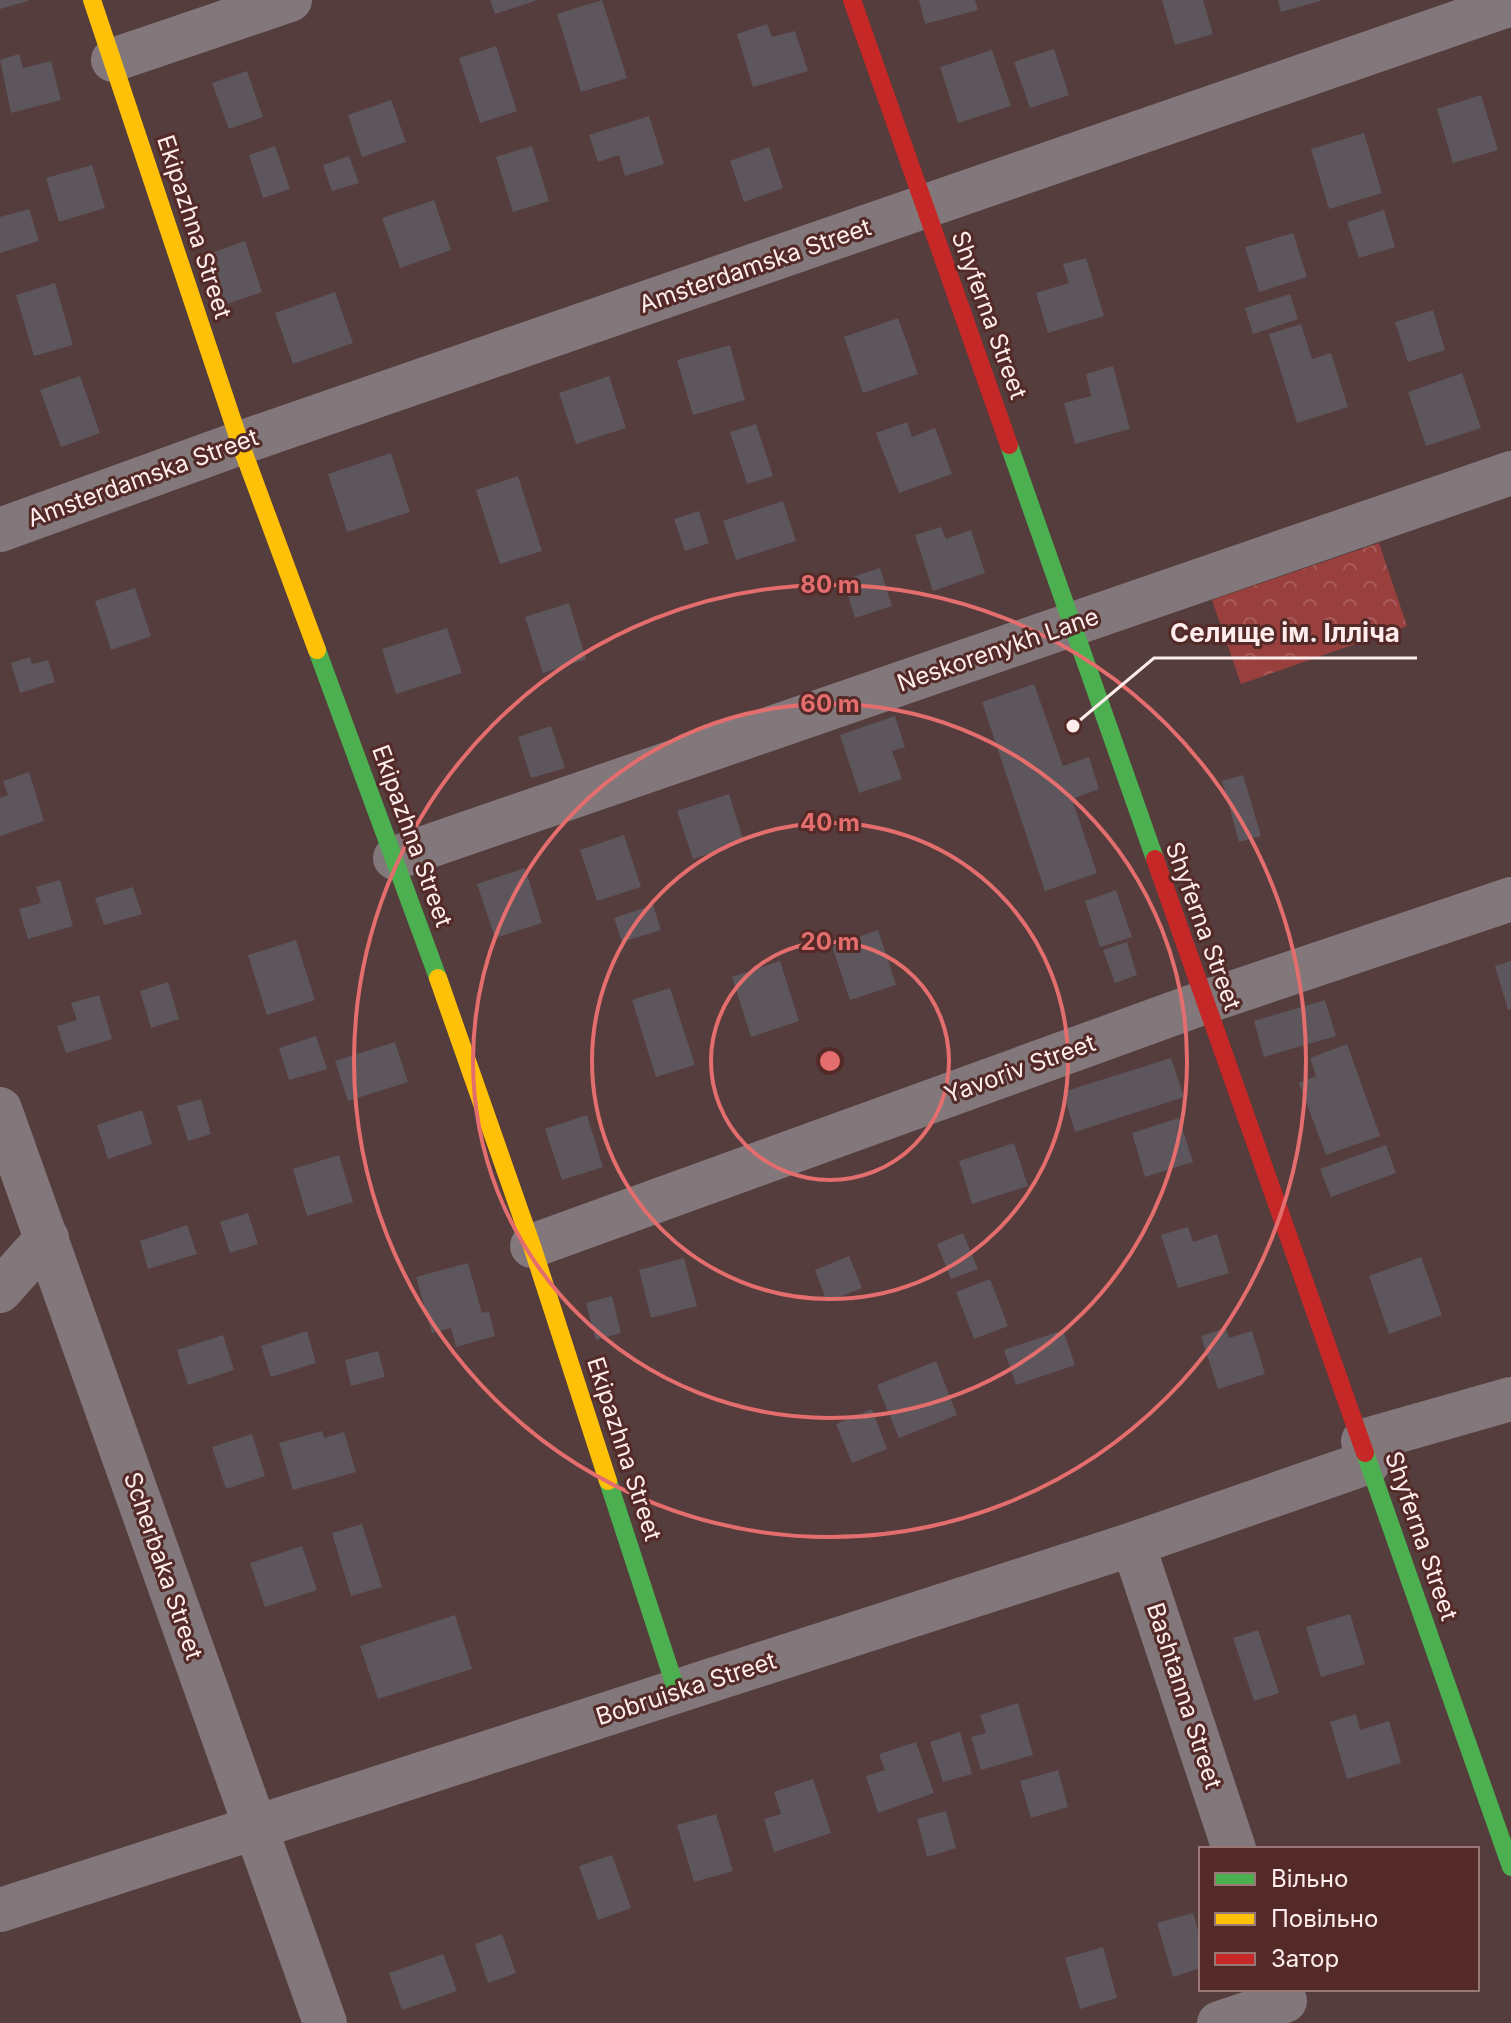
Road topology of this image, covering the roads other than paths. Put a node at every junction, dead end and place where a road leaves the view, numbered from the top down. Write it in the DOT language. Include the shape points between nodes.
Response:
graph roads {
  1 [pos="92,0"];
  2 [pos="290,0"];
  3 [pos="852,0"];
  4 [pos="1511,4"];
  5 [pos="113,60"];
  6 [pos="926,208"];
  7 [pos="240,443"];
  8 [pos="1511,473"];
  9 [pos="0,530"];
  10 [pos="1073,624"];
  11 [pos="395,858"];
  12 [pos="1511,899"];
  13 [pos="1205,1002"];
  14 [pos="0,1109"];
  15 [pos="47,1238"];
  16 [pos="532,1246"];
  17 [pos="0,1291"];
  18 [pos="1511,1399"];
  19 [pos="1366,1452"];
  20 [pos="1133,1544"];
  21 [pos="677,1692"];
  22 [pos="254,1826"];
  23 [pos="1233,1847"];
  24 [pos="1511,1867"];
  25 [pos="0,1910"];
  26 [pos="1286,2004"];
  27 [pos="325,2023"];
  28 [pos="1219,2023"];
  1 -- 5 [label="street, Ekipazhna Street"];
  2 -- 5 [label="street"];
  3 -- 6 [label="street, Shyferna Street"];
  4 -- 6 [label="street, Amsterdamska Street"];
  5 -- 7 [label="street, Ekipazhna Street"];
  6 -- 7 [label="street, Amsterdamska Street"];
  6 -- 10 [label="street, Shyferna Street"];
  7 -- 9 [label="street, Amsterdamska Street"];
  7 -- 11 [label="street, Ekipazhna Street"];
  8 -- 10 [label="street, Neskorenykh Lane"];
  10 -- 11 [label="street, Neskorenykh Lane"];
  10 -- 13 [label="street, Shyferna Street"];
  11 -- 16 [label="street, Ekipazhna Street"];
  12 -- 13 [label="street, Yavoriv Street"];
  13 -- 16 [label="street, Yavoriv Street"];
  13 -- 19 [label="street, Shyferna Street"];
  14 -- 15 [label="street, Scherbaka Street"];
  15 -- 17 [label="street"];
  15 -- 22 [label="street, Scherbaka Street"];
  16 -- 21 [label="street, Ekipazhna Street"];
  18 -- 19 [label="street, Bobruiska Street"];
  19 -- 20 [label="street, Bobruiska Street"];
  19 -- 24 [label="street, Shyferna Street"];
  20 -- 21 [label="street, Bobruiska Street"];
  20 -- 23 [label="street, Bashtanna Street"];
  21 -- 22 [label="street, Bobruiska Street"];
  22 -- 25 [label="street, Bobruiska Street"];
  22 -- 27 [label="street, Scherbaka Street"];
  26 -- 28 [label="street"];
}
